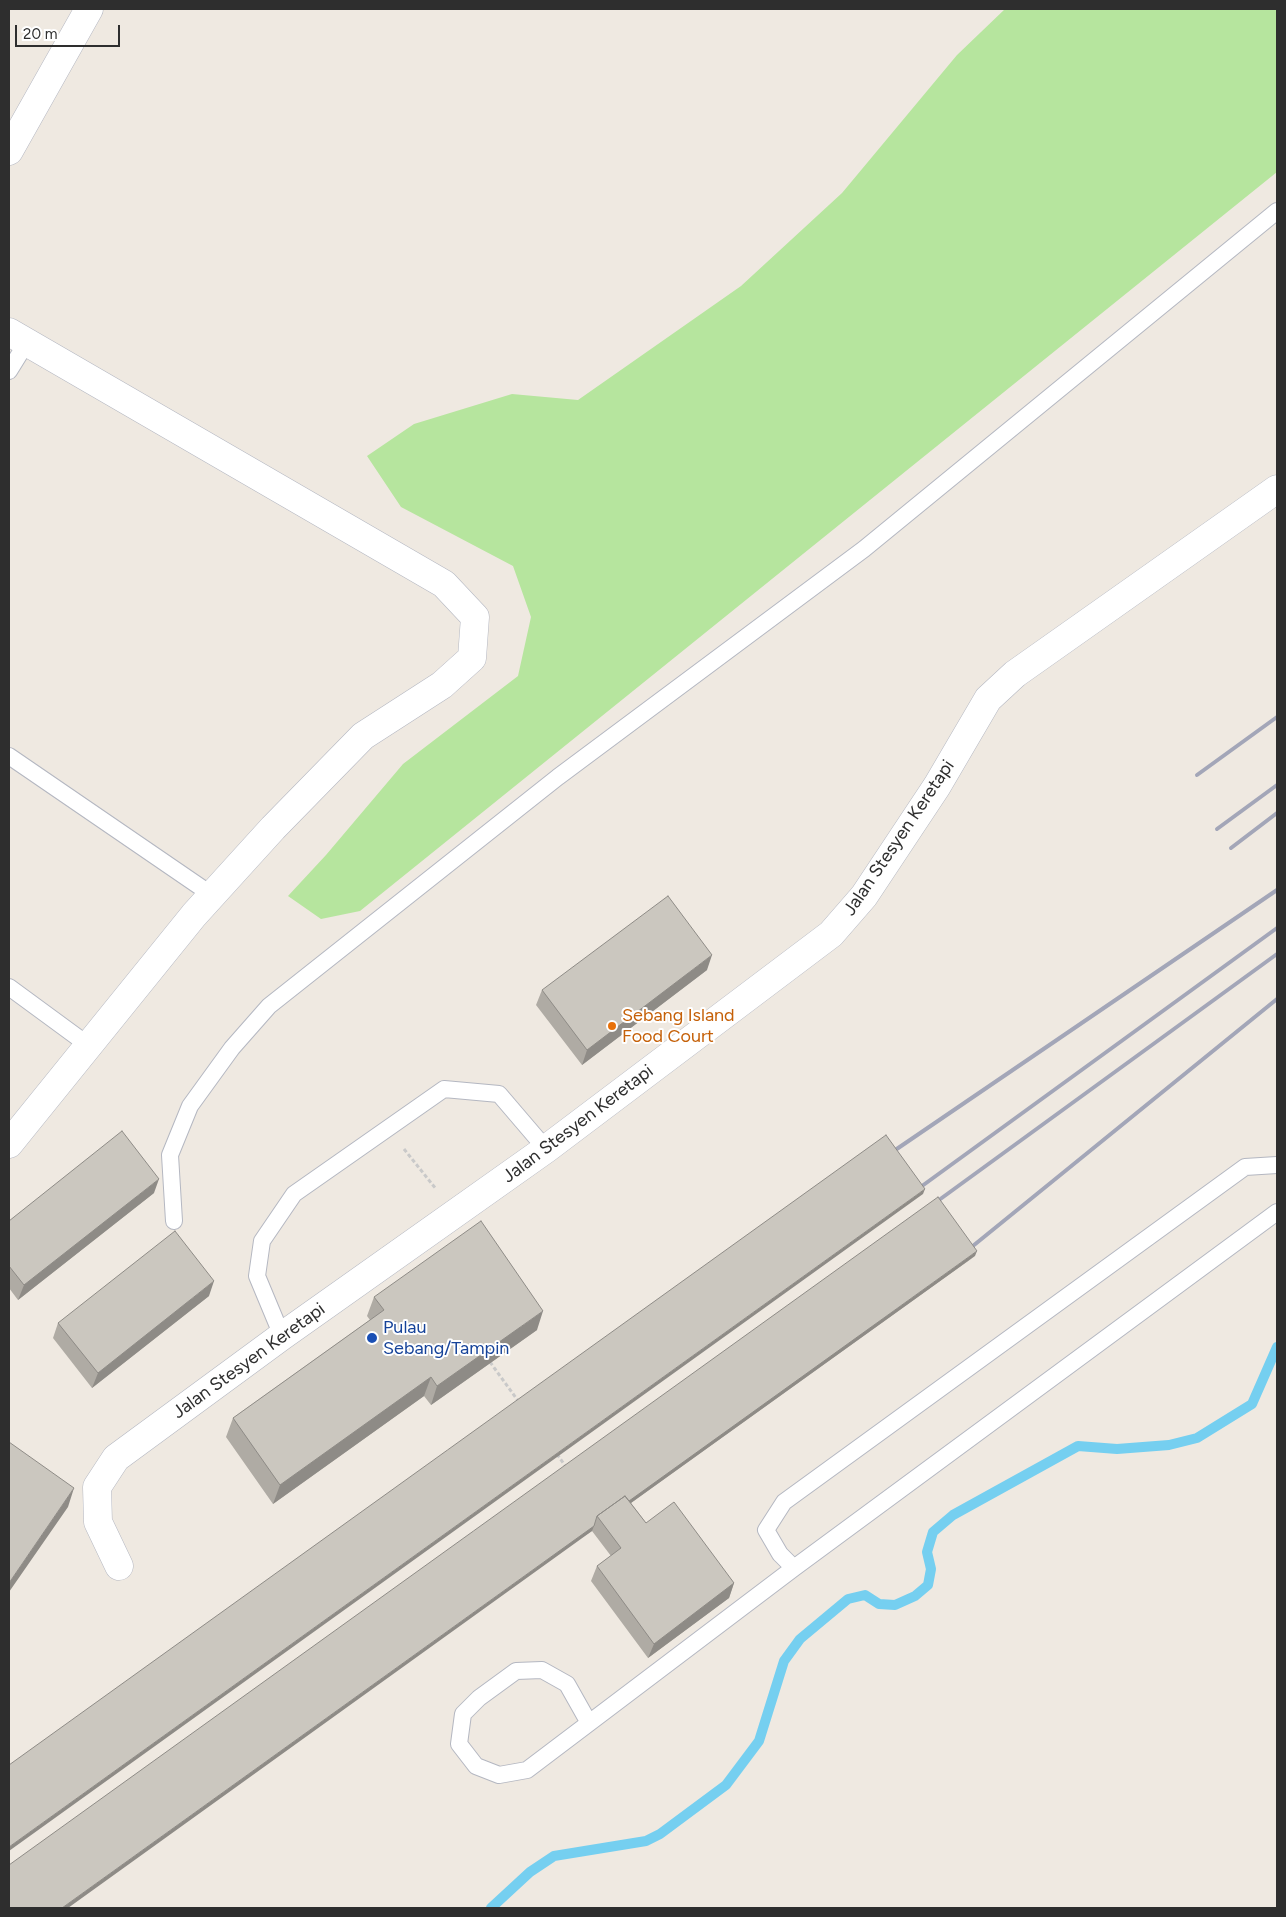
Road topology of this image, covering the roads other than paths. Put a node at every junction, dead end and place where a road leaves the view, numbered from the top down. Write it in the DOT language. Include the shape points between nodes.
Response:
graph roads {
  1 [pos="89,9"];
  2 [pos="9,151"];
  3 [pos="1277,211"];
  4 [pos="18,337"];
  5 [pos="9,371"];
  6 [pos="1277,489"];
  7 [pos="9,756"];
  8 [pos="212,895"];
  9 [pos="10,989"];
  10 [pos="88,1046"];
  11 [pos="9,1144"];
  12 [pos="546,1150"];
  13 [pos="1277,1165"];
  14 [pos="1277,1212"];
  15 [pos="174,1221"];
  16 [pos="282,1336"];
  17 [pos="119,1566"];
  18 [pos="794,1568"];
  19 [pos="589,1723"];
  1 -- 2 [label="street"];
  3 -- 15 [label="lane" via="864,549 558,777 269,1006 232,1048 190,1106 170,1155"];
  4 -- 5 [label="lane"];
  4 -- 8 [label="street" via="444,584 475,618 472,658 442,685 363,736"];
  6 -- 12 [label="street, Jalan Stesyen Keretapi" via="1014,674 988,699 938,786 864,896 831,934"];
  7 -- 8 [label="lane"];
  8 -- 10 [label="street"];
  9 -- 10 [label="lane"];
  10 -- 11 [label="street"];
  12 -- 16 [label="street, Jalan Stesyen Keretapi"];
  12 -- 16 [label="lane" via="499,1094 444,1089 294,1194 262,1241 257,1276"];
  13 -- 18 [label="lane" via="1245,1167 784,1502 766,1530 780,1554"];
  14 -- 18 [label="lane"];
  16 -- 17 [label="street, Jalan Stesyen Keretapi" via="116,1458 97,1487 98,1522"];
  18 -- 19 [label="lane"];
  19 -- 19 [label="lane" via="527,1770 500,1775 476,1766 459,1744 463,1714 479,1698 516,1672 542,1670 567,1684"];
}
